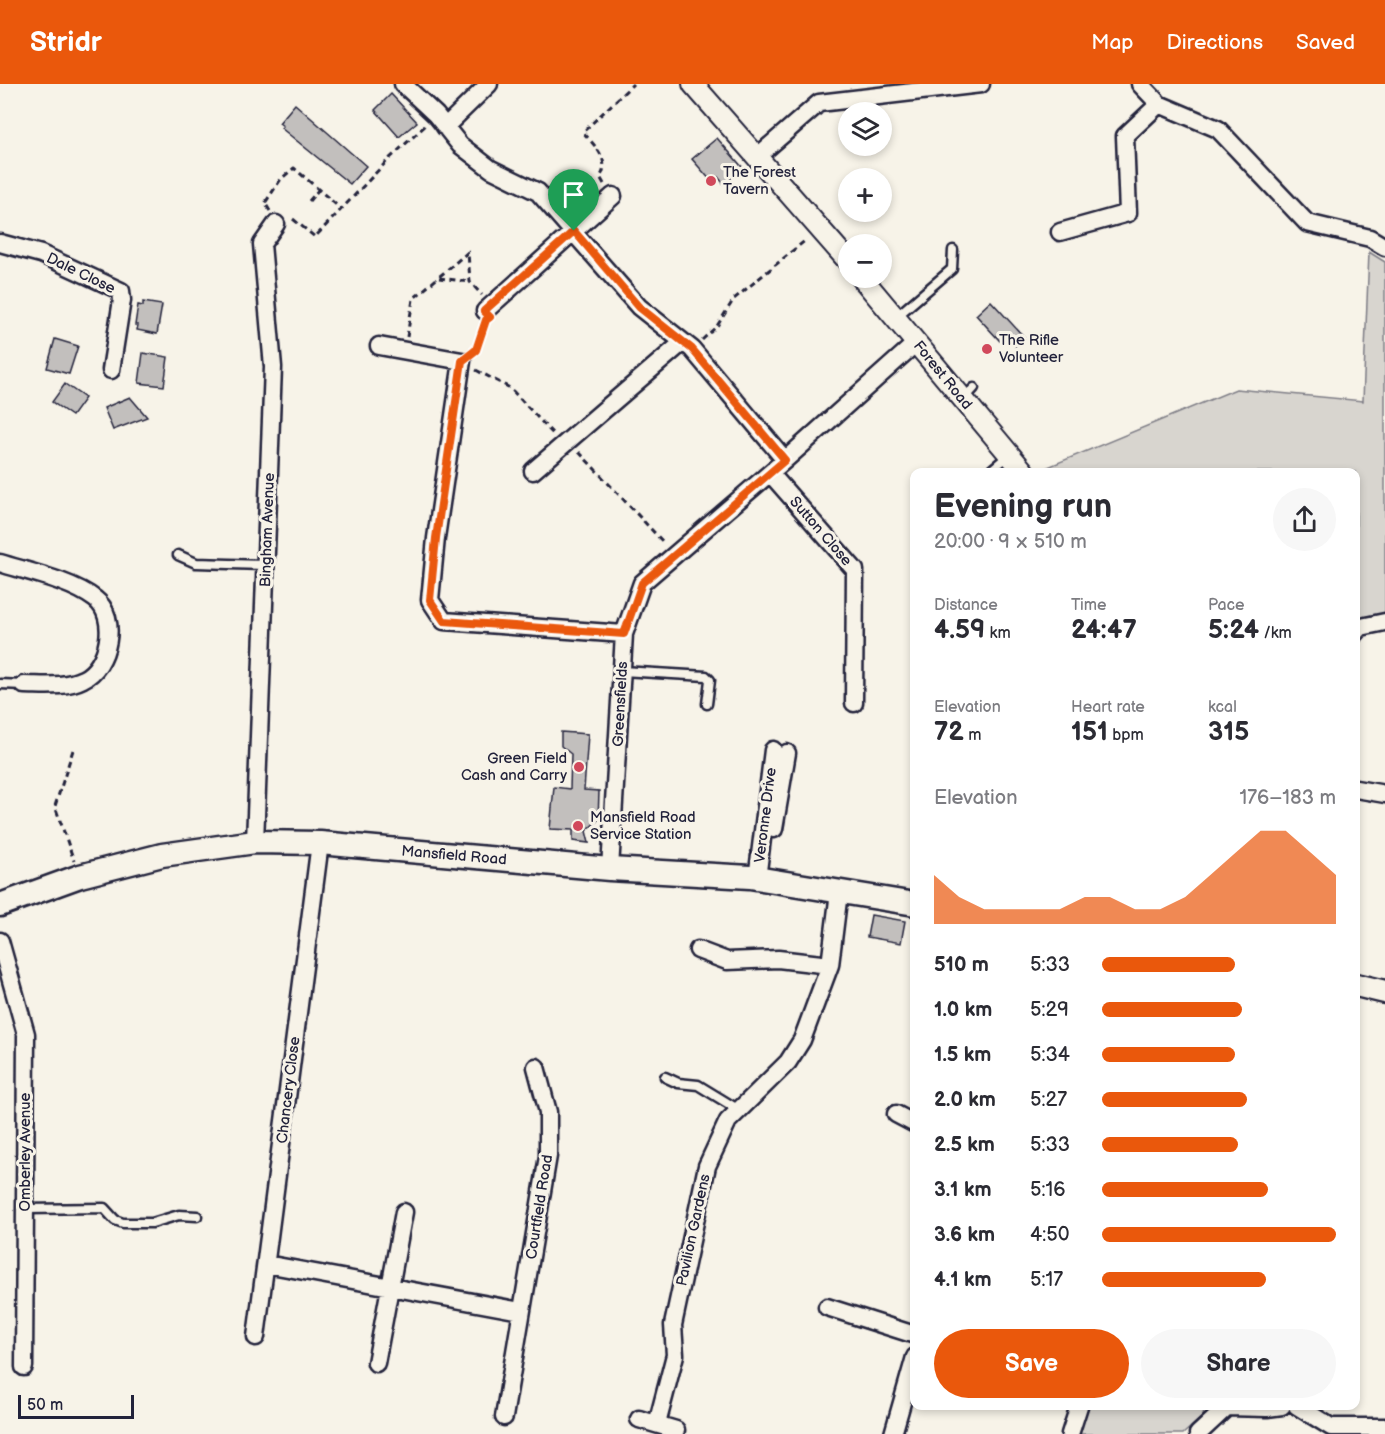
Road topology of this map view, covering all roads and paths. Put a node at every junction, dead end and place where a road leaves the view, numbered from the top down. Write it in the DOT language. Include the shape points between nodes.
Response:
graph roads {
  1 [pos="403,84"];
  2 [pos="489,84"];
  3 [pos="633,84"];
  4 [pos="693,84"];
  5 [pos="981,84"];
  6 [pos="1140,84"];
  7 [pos="1159,104"];
  8 [pos="440,121"];
  9 [pos="758,156"];
  10 [pos="318,189"];
  11 [pos="613,196"];
  12 [pos="309,201"];
  13 [pos="341,209"];
  14 [pos="293,219"];
  15 [pos="276,224"];
  16 [pos="820,228"];
  17 [pos="574,231"];
  18 [pos="1060,232"];
  19 [pos="0,243"];
  20 [pos="1385,247"];
  21 [pos="838,249"];
  22 [pos="953,250"];
  23 [pos="439,278"];
  24 [pos="470,282"];
  25 [pos="870,288"];
  26 [pos="488,308"];
  27 [pos="896,318"];
  28 [pos="917,342"];
  29 [pos="687,345"];
  30 [pos="379,346"];
  31 [pos="405,350"];
  32 [pos="462,361"];
  33 [pos="111,370"];
  34 [pos="563,445"];
  35 [pos="1009,455"];
  36 [pos="785,460"];
  37 [pos="994,468"];
  38 [pos="1020,468"];
  39 [pos="533,471"];
  40 [pos="770,473"];
  41 [pos="178,555"];
  42 [pos="675,555"];
  43 [pos="0,563"];
  44 [pos="265,565"];
  45 [pos="1385,622"];
  46 [pos="1360,628"];
  47 [pos="624,634"];
  48 [pos="622,671"];
  49 [pos="0,684"];
  50 [pos="24,685"];
  51 [pos="854,703"];
  52 [pos="707,704"];
  53 [pos="74,750"];
  54 [pos="780,752"];
  55 [pos="1360,790"];
  56 [pos="1385,794"];
  57 [pos="255,842"];
  58 [pos="320,843"];
  59 [pos="610,869"];
  60 [pos="80,876"];
  61 [pos="761,879"];
  62 [pos="839,892"];
  63 [pos="910,903"];
  64 [pos="0,905"];
  65 [pos="0,941"];
  66 [pos="698,950"];
  67 [pos="830,964"];
  68 [pos="1360,986"];
  69 [pos="1385,992"];
  70 [pos="536,1067"];
  71 [pos="665,1077"];
  72 [pos="740,1111"];
  73 [pos="896,1114"];
  74 [pos="910,1121"];
  75 [pos="25,1209"];
  76 [pos="404,1212"];
  77 [pos="197,1216"];
  78 [pos="266,1264"];
  79 [pos="390,1287"];
  80 [pos="827,1307"];
  81 [pos="521,1311"];
  82 [pos="910,1333"];
  83 [pos="256,1337"];
  84 [pos="376,1363"];
  85 [pos="24,1366"];
  86 [pos="910,1374"];
  87 [pos="1078,1410"];
  88 [pos="1220,1410"];
  89 [pos="1304,1410"];
  90 [pos="504,1417"];
  91 [pos="639,1419"];
  92 [pos="657,1424"];
  93 [pos="1385,1427"];
  94 [pos="676,1430"];
  95 [pos="893,1434"];
  96 [pos="1070,1434"];
  97 [pos="1198,1434"];
  1 -- 8 [label="street"];
  2 -- 8 [label="street"];
  3 -- 11 [label="path" via="583,132 603,157 600,177"];
  4 -- 9 [label="street"];
  5 -- 9 [label="street" via="819,103"];
  6 -- 7 [label="street"];
  7 -- 18 [label="street" via="1125,136 1128,213"];
  7 -- 20 [label="street" via="1218,129 1307,223 1370,238"];
  8 -- 13 [label="path" via="389,159"];
  8 -- 17 [label="street" via="460,145 491,169 538,192"];
  9 -- 16 [label="street"];
  10 -- 12 [label="path"];
  10 -- 13 [label="path"];
  10 -- 15 [label="path" via="294,168 265,203"];
  11 -- 17 [label="street"];
  13 -- 14 [label="path" via="315,237"];
  15 -- 44 [label="street, Bingham Avenue" via="262,244 273,367"];
  16 -- 21 [label="street"];
  16 -- 29 [label="path" via="734,299 717,327"];
  17 -- 26 [label="street"];
  17 -- 29 [label="street" via="639,307"];
  19 -- 33 [label="street, Dale Close" via="41,254 121,291"];
  22 -- 27 [label="lane" via="952,268"];
  23 -- 24 [label="path"];
  23 -- 24 [label="path" via="468,252"];
  23 -- 31 [label="path" via="414,299"];
  24 -- 26 [label="path"];
  25 -- 27 [label="street, Forest Road"];
  26 -- 32 [label="path" via="490,317 476,350"];
  27 -- 28 [label="street, Forest Road"];
  28 -- 35 [label="street, Forest Road" via="969,394"];
  28 -- 36 [label="street, Greensfields"];
  29 -- 34 [label="street"];
  29 -- 36 [label="street"];
  30 -- 31 [label="street"];
  31 -- 32 [label="street"];
  32 -- 34 [label="path" via="510,388"];
  32 -- 47 [label="street" via="430,600 444,621"];
  34 -- 39 [label="street"];
  34 -- 42 [label="path" via="568,450 576,449"];
  35 -- 37 [label="lane"];
  35 -- 38 [label="street, Forest Road"];
  36 -- 40 [label="street, Greensfields"];
  40 -- 42 [label="street, Greensfields"];
  40 -- 51 [label="street, Sutton Close" via="855,570"];
  41 -- 44 [label="lane" via="196,563"];
  42 -- 47 [label="street, Greensfields" via="642,583"];
  43 -- 50 [label="street" via="81,590 98,600 108,621 105,651 92,673 74,683"];
  44 -- 57 [label="street, Bingham Avenue"];
  45 -- 46 [label="street"];
  47 -- 48 [label="street, Greensfields"];
  48 -- 52 [label="lane" via="706,676 710,680"];
  48 -- 59 [label="street, Greensfields"];
  49 -- 50 [label="lane"];
  53 -- 60 [label="path" via="55,806"];
  54 -- 61 [label="street"];
  55 -- 56 [label="street"];
  57 -- 58 [label="main road, Mansfield Road"];
  57 -- 60 [label="main road, Mansfield Road" via="162,855"];
  58 -- 59 [label="main road, Mansfield Road"];
  58 -- 78 [label="street, Chancery Close"];
  59 -- 61 [label="main road, Mansfield Road"];
  60 -- 64 [label="main road, Mansfield Road"];
  61 -- 62 [label="main road, Mansfield Road"];
  62 -- 63 [label="main road, Mansfield Road"];
  62 -- 67 [label="street, Pavilion Gardens"];
  65 -- 75 [label="street, Omberley Avenue" via="26,1034"];
  66 -- 67 [label="street" via="727,961 777,959"];
  67 -- 72 [label="street, Pavilion Gardens" via="802,1040 788,1062"];
  68 -- 69 [label="main road"];
  70 -- 81 [label="street, Courtfield Road" via="548,1112 548,1156"];
  71 -- 72 [label="lane" via="698,1085"];
  72 -- 92 [label="street, Pavilion Gardens" via="728,1121 707,1166 673,1325 675,1355"];
  73 -- 74 [label="street"];
  75 -- 77 [label="lane" via="104,1208 123,1223"];
  75 -- 85 [label="street, Omberley Avenue"];
  76 -- 79 [label="street"];
  78 -- 79 [label="street"];
  78 -- 83 [label="street, Chancery Close"];
  79 -- 81 [label="street"];
  79 -- 84 [label="street"];
  80 -- 82 [label="street"];
  81 -- 90 [label="street, Courtfield Road"];
  86 -- 95 [label="street"];
  87 -- 96 [label="street"];
  88 -- 97 [label="street"];
  89 -- 93 [label="street" via="1331,1426"];
  91 -- 92 [label="street"];
  92 -- 94 [label="street"];
}
